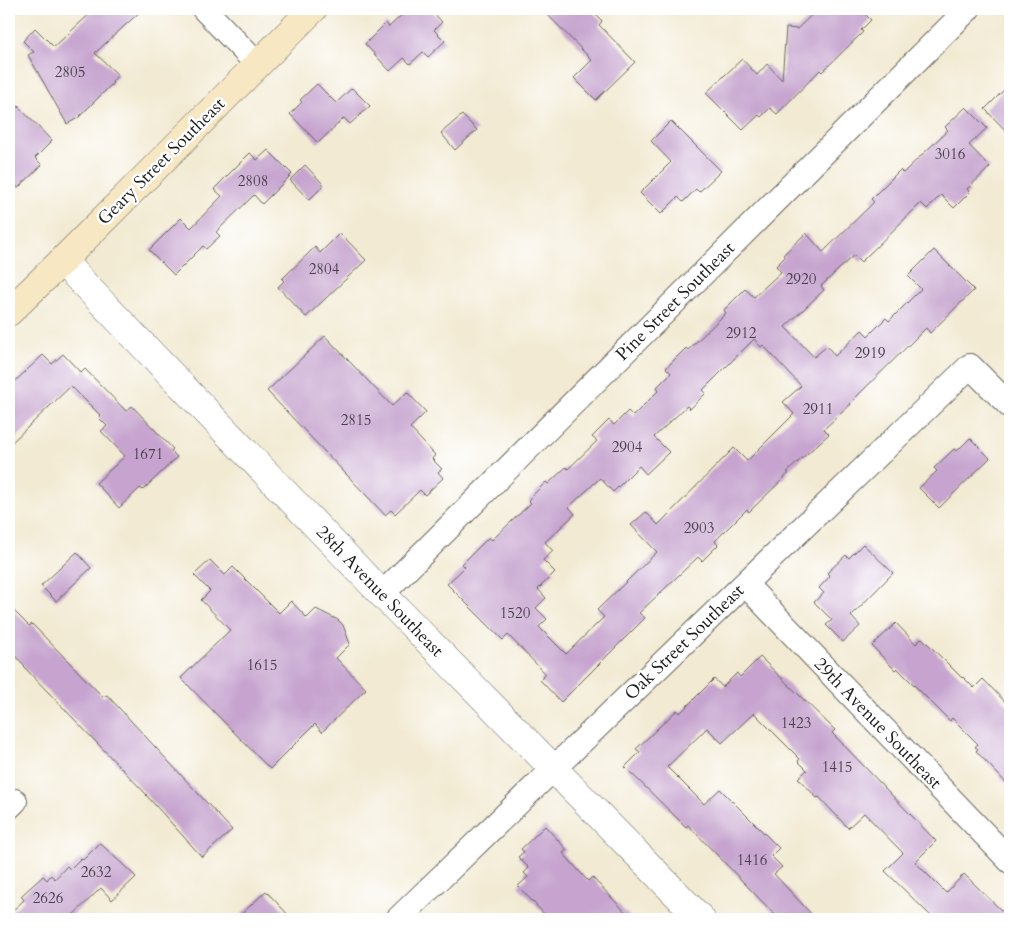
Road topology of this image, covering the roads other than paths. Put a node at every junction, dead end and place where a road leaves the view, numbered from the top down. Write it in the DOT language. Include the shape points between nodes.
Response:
graph roads {
  1 [pos="204,9"];
  2 [pos="313,9"];
  3 [pos="968,9"];
  4 [pos="257,64"];
  5 [pos="62,261"];
  6 [pos="9,312"];
  7 [pos="1010,406"];
  8 [pos="745,584"];
  9 [pos="382,594"];
  10 [pos="554,768"];
  11 [pos="1010,861"];
  12 [pos="398,919"];
  13 [pos="701,919"];
  1 -- 4 [label="street"];
  2 -- 4 [label="main road, Geary Street Southeast"];
  3 -- 9 [label="street, Pine Street Southeast"];
  4 -- 5 [label="main road, Geary Street Southeast"];
  5 -- 6 [label="main road, Geary Street Southeast"];
  5 -- 9 [label="street, 28th Avenue Southeast"];
  7 -- 8 [label="street, Oak Street Southeast" via="970,366"];
  8 -- 10 [label="street, Oak Street Southeast"];
  8 -- 11 [label="street, 29th Avenue Southeast"];
  9 -- 10 [label="street, 28th Avenue Southeast"];
  10 -- 12 [label="street, Oak Street Southeast"];
  10 -- 13 [label="street, 28th Avenue Southeast"];
}
